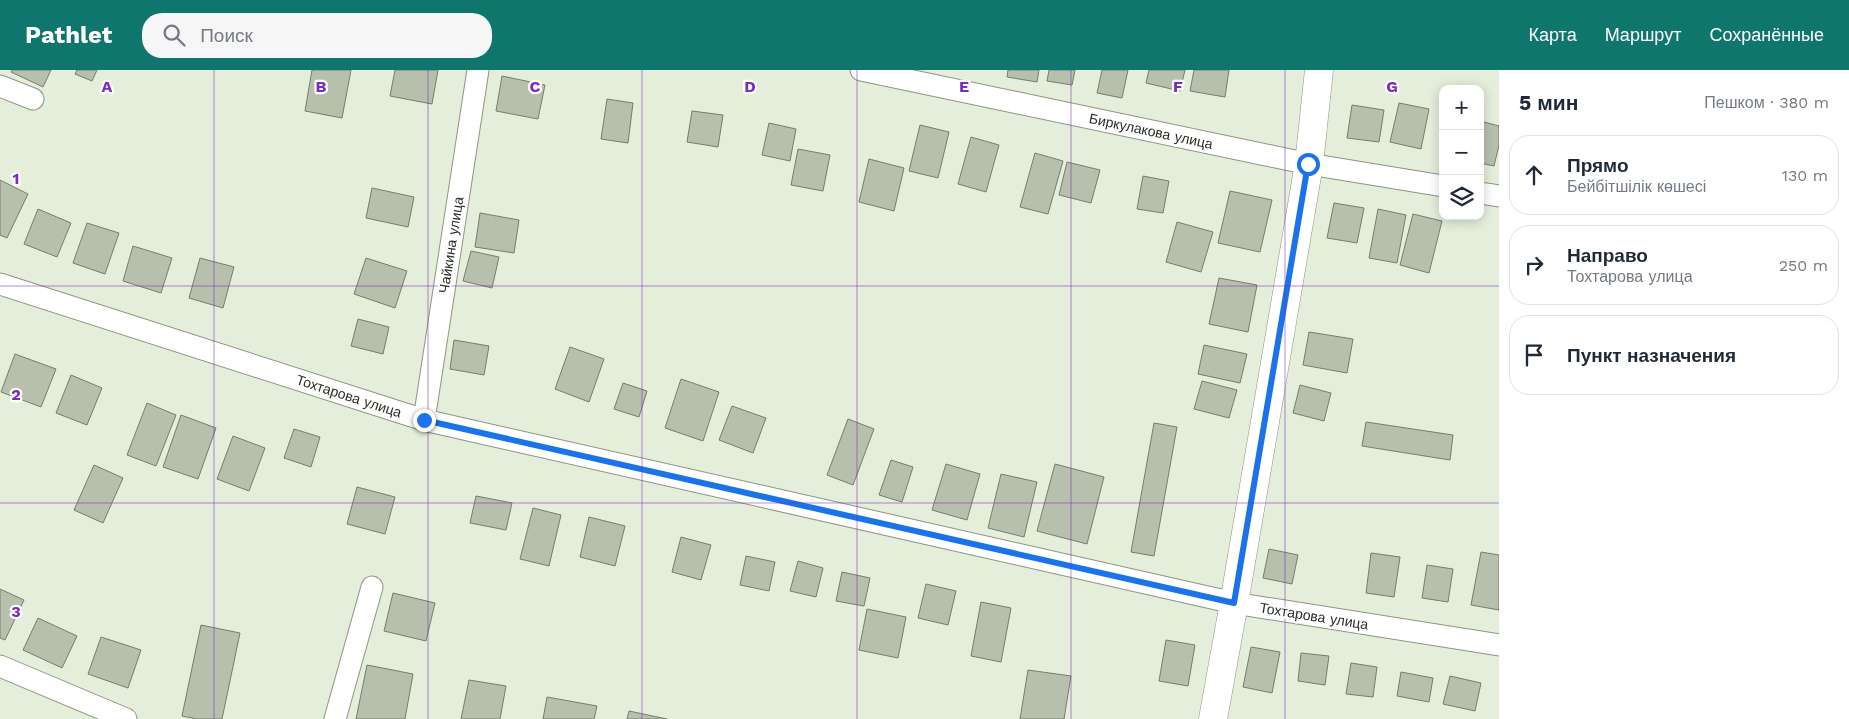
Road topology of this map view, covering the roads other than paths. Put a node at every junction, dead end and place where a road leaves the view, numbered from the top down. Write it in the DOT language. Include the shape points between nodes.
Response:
graph roads {
  1 [pos="478,70"];
  2 [pos="861,70"];
  3 [pos="1319,70"];
  4 [pos="0,86"];
  5 [pos="33,100"];
  6 [pos="1308,164"];
  7 [pos="1439,185"];
  8 [pos="1484,194"];
  9 [pos="1499,196"];
  10 [pos="0,284"];
  11 [pos="424,420"];
  12 [pos="372,587"];
  13 [pos="1234,603"];
  14 [pos="1499,645"];
  15 [pos="0,666"];
  16 [pos="126,719"];
  17 [pos="335,719"];
  18 [pos="1213,719"];
  1 -- 11 [label="street, Чайкина улица"];
  2 -- 6 [label="street, Биркулакова улица"];
  3 -- 6 [label="street"];
  4 -- 5 [label="street"];
  6 -- 7 [label="street, Биркулакова улица"];
  6 -- 13 [label="street"];
  8 -- 9 [label="street"];
  10 -- 11 [label="street, Тохтарова улица"];
  11 -- 13 [label="street, Тохтарова улица"];
  12 -- 17 [label="street"];
  13 -- 14 [label="street, Тохтарова улица"];
  13 -- 18 [label="street"];
  15 -- 16 [label="street"];
}
